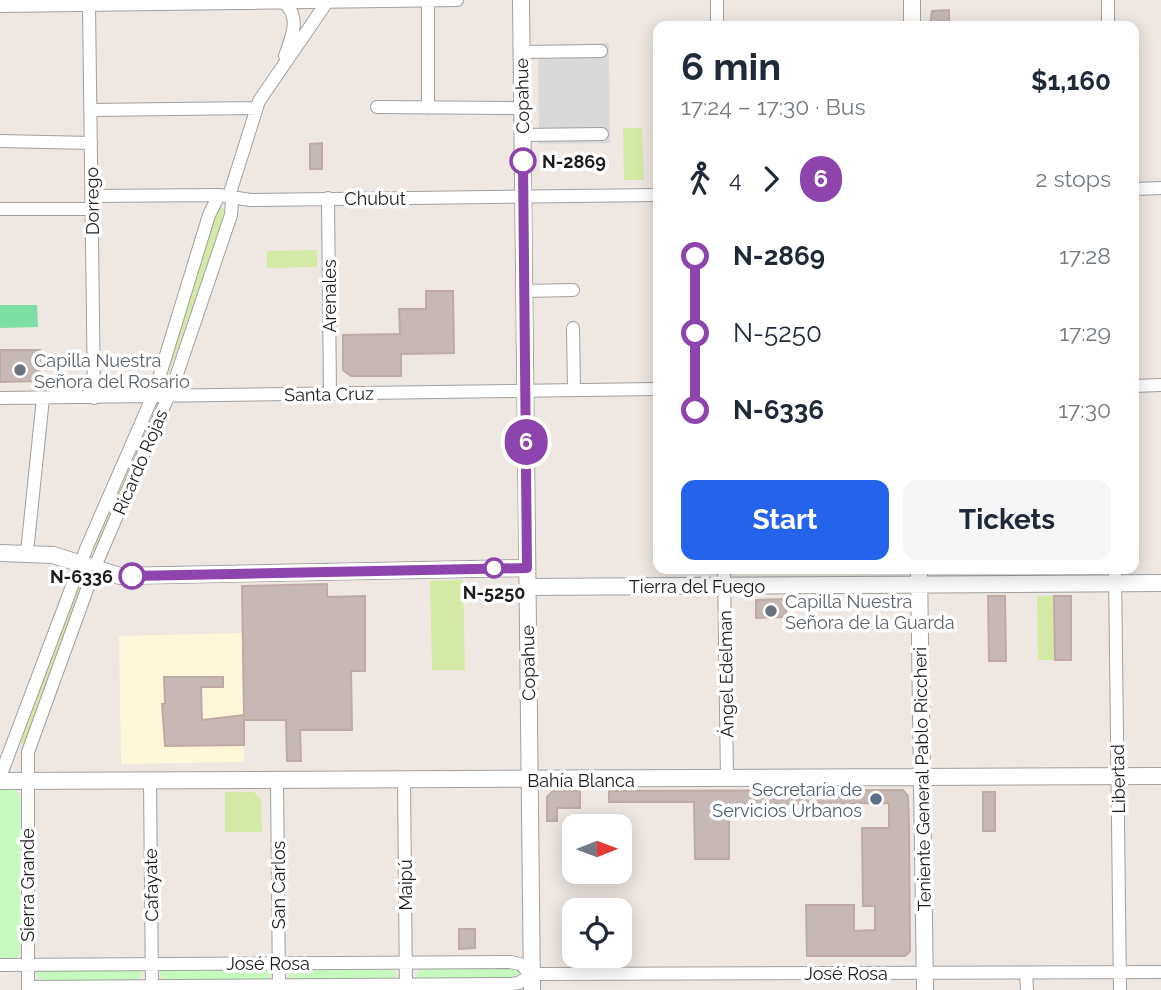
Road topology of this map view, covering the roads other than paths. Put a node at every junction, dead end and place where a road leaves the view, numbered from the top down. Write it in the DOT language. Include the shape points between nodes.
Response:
graph roads {
  1 [pos="428,0"];
  2 [pos="457,0"];
  3 [pos="521,0"];
  4 [pos="717,0"];
  5 [pos="912,0"];
  6 [pos="1108,0"];
  7 [pos="284,1"];
  8 [pos="106,2"];
  9 [pos="327,2"];
  10 [pos="17,3"];
  11 [pos="89,5"];
  12 [pos="0,6"];
  13 [pos="717,21"];
  14 [pos="912,21"];
  15 [pos="1108,21"];
  16 [pos="601,51"];
  17 [pos="522,52"];
  18 [pos="281,66"];
  19 [pos="377,107"];
  20 [pos="256,108"];
  21 [pos="428,108"];
  22 [pos="522,108"];
  23 [pos="91,110"];
  24 [pos="602,134"];
  25 [pos="522,135"];
  26 [pos="0,141"];
  27 [pos="91,143"];
  28 [pos="1139,188"];
  29 [pos="1161,188"];
  30 [pos="224,195"];
  31 [pos="653,195"];
  32 [pos="523,197"];
  33 [pos="328,198"];
  34 [pos="92,202"];
  35 [pos="0,209"];
  36 [pos="573,290"];
  37 [pos="524,291"];
  38 [pos="573,328"];
  39 [pos="1139,386"];
  40 [pos="1161,386"];
  41 [pos="653,389"];
  42 [pos="525,390"];
  43 [pos="574,390"];
  44 [pos="330,394"];
  45 [pos="0,398"];
  46 [pos="43,398"];
  47 [pos="94,398"];
  48 [pos="152,398"];
  49 [pos="168,398"];
  50 [pos="27,552"];
  51 [pos="0,553"];
  52 [pos="87,567"];
  53 [pos="527,568"];
  54 [pos="724,574"];
  55 [pos="1115,576"];
  56 [pos="919,577"];
  57 [pos="1161,583"];
  58 [pos="724,586"];
  59 [pos="527,587"];
  60 [pos="1118,776"];
  61 [pos="1161,776"];
  62 [pos="922,778"];
  63 [pos="0,779"];
  64 [pos="727,779"];
  65 [pos="277,780"];
  66 [pos="404,780"];
  67 [pos="530,780"];
  68 [pos="26,781"];
  69 [pos="150,781"];
  70 [pos="405,962"];
  71 [pos="278,963"];
  72 [pos="152,964"];
  73 [pos="0,965"];
  74 [pos="28,965"];
  75 [pos="1120,972"];
  76 [pos="1161,972"];
  77 [pos="925,973"];
  78 [pos="1026,973"];
  79 [pos="531,982"];
  80 [pos="406,987"];
  81 [pos="28,988"];
  82 [pos="152,988"];
  83 [pos="278,988"];
  84 [pos="925,990"];
  85 [pos="1027,990"];
  86 [pos="1121,990"];
  1 -- 2 [label="street"];
  1 -- 9 [label="street"];
  1 -- 21 [label="street"];
  3 -- 17 [label="street, Copahue"];
  4 -- 13 [label="street"];
  5 -- 14 [label="street"];
  6 -- 15 [label="street"];
  7 -- 8 [label="street"];
  7 -- 9 [label="street"];
  7 -- 18 [label="street, Ricardo Rojas" via="294,23"];
  8 -- 11 [label="street"];
  9 -- 18 [label="street, Ricardo Rojas"];
  10 -- 11 [label="street"];
  10 -- 12 [label="street"];
  11 -- 23 [label="street, Dorrego"];
  16 -- 17 [label="street"];
  17 -- 22 [label="street, Copahue"];
  18 -- 20 [label="street, Ricardo Rojas"];
  19 -- 21 [label="street"];
  20 -- 23 [label="street"];
  20 -- 30 [label="street, Ricardo Rojas"];
  21 -- 22 [label="street"];
  22 -- 25 [label="street, Copahue"];
  23 -- 27 [label="street, Dorrego"];
  24 -- 25 [label="street"];
  25 -- 32 [label="street, Copahue"];
  26 -- 27 [label="street"];
  27 -- 34 [label="street, Dorrego"];
  28 -- 29 [label="street"];
  30 -- 33 [label="street, Chubut" via="250,200"];
  30 -- 34 [label="street, Chubut"];
  30 -- 48 [label="street, Ricardo Rojas" via="209,215"];
  30 -- 49 [label="street, Ricardo Rojas" via="233,205 231,215"];
  31 -- 32 [label="street, Chubut"];
  32 -- 33 [label="street, Chubut"];
  32 -- 37 [label="street, Copahue"];
  33 -- 44 [label="street, Arenales"];
  34 -- 35 [label="street, Chubut"];
  34 -- 47 [label="street, Dorrego"];
  36 -- 37 [label="street"];
  37 -- 42 [label="street, Copahue"];
  38 -- 43 [label="street"];
  39 -- 40 [label="street"];
  41 -- 43 [label="street, Santa Cruz"];
  42 -- 43 [label="street, Santa Cruz"];
  42 -- 44 [label="street, Santa Cruz"];
  42 -- 53 [label="street, Copahue"];
  44 -- 49 [label="street, Santa Cruz"];
  45 -- 46 [label="street, Santa Cruz"];
  46 -- 47 [label="street, Santa Cruz"];
  46 -- 50 [label="street"];
  47 -- 48 [label="street, Santa Cruz"];
  48 -- 49 [label="street, Santa Cruz"];
  48 -- 52 [label="street, Ricardo Rojas"];
  49 -- 52 [label="street, Ricardo Rojas"];
  50 -- 51 [label="street"];
  50 -- 52 [label="street"];
  52 -- 53 [label="street" via="124,577"];
  52 -- 63 [label="street, Ricardo Rojas"];
  52 -- 68 [label="street, Ricardo Rojas" via="28,752"];
  53 -- 59 [label="street, Copahue"];
  54 -- 58 [label="street, Ángel Edelman"];
  55 -- 56 [label="street, Tierra del Fuego"];
  55 -- 57 [label="street, Tierra del Fuego"];
  55 -- 60 [label="street, Libertad"];
  56 -- 58 [label="street, Tierra del Fuego"];
  56 -- 62 [label="street, Teniente General Pablo Riccheri"];
  58 -- 59 [label="street, Tierra del Fuego"];
  58 -- 64 [label="street, Ángel Edelman"];
  59 -- 67 [label="street, Copahue"];
  60 -- 61 [label="street, Bahía Blanca"];
  60 -- 62 [label="street, Bahía Blanca"];
  60 -- 75 [label="street, Libertad"];
  62 -- 64 [label="street, Bahía Blanca"];
  62 -- 77 [label="street, Teniente General Pablo Riccheri"];
  63 -- 68 [label="street, Bahía Blanca"];
  64 -- 67 [label="street, Bahía Blanca"];
  65 -- 66 [label="street, Bahía Blanca"];
  65 -- 69 [label="street, Bahía Blanca"];
  65 -- 71 [label="street, San Carlos"];
  66 -- 67 [label="street, Bahía Blanca"];
  66 -- 70 [label="street, Maipú"];
  67 -- 79 [label="street, Copahue"];
  68 -- 69 [label="street, Bahía Blanca"];
  68 -- 74 [label="street, Sierra Grande"];
  69 -- 72 [label="street, Cafayate"];
  70 -- 71 [label="street, José Rosa"];
  70 -- 79 [label="street, José Rosa" via="510,962 520,964"];
  70 -- 80 [label="street, Maipú"];
  71 -- 72 [label="street, José Rosa"];
  71 -- 83 [label="street, San Carlos"];
  72 -- 74 [label="street, José Rosa"];
  72 -- 82 [label="street, Cafayate"];
  73 -- 74 [label="street, José Rosa"];
  74 -- 81 [label="street, Sierra Grande"];
  75 -- 76 [label="street, José Rosa"];
  75 -- 78 [label="street, José Rosa"];
  75 -- 86 [label="street, Libertad"];
  77 -- 78 [label="street, José Rosa"];
  77 -- 79 [label="street, José Rosa"];
  77 -- 84 [label="street, Teniente General Pablo Riccheri"];
  78 -- 85 [label="street"];
  79 -- 80 [label="street, José Rosa"];
  80 -- 83 [label="street, José Rosa"];
  81 -- 82 [label="street, José Rosa"];
  82 -- 83 [label="street, José Rosa"];
}
